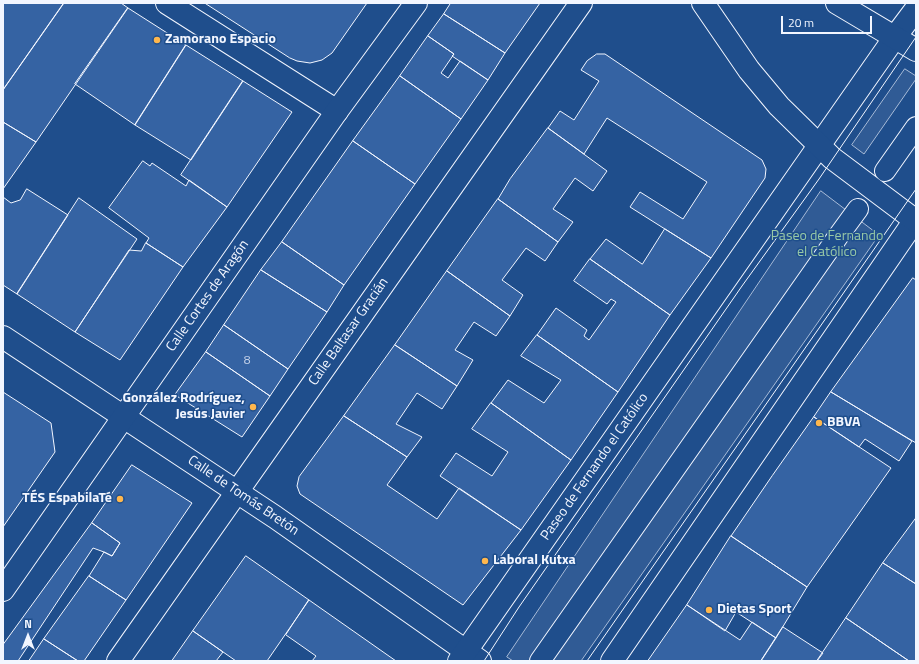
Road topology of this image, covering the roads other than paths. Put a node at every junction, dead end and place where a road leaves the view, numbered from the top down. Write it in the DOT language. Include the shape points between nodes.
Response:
graph roads {
  1 [pos="167,3"];
  2 [pos="416,3"];
  3 [pos="581,3"];
  4 [pos="703,3"];
  5 [pos="837,3"];
  6 [pos="916,9"];
  7 [pos="895,37"];
  8 [pos="916,50"];
  9 [pos="337,110"];
  10 [pos="916,127"];
  11 [pos="820,146"];
  12 [pos="885,171"];
  13 [pos="858,209"];
  14 [pos="916,220"];
  15 [pos="3,337"];
  16 [pos="123,416"];
  17 [pos="237,492"];
  18 [pos="3,590"];
  19 [pos="468,658"];
  20 [pos="118,661"];
  21 [pos="540,661"];
  22 [pos="612,661"];
  1 -- 9 [label="main road"];
  2 -- 9 [label="main road, Calle Cortes de Aragón"];
  3 -- 17 [label="main road, Calle Baltasar Gracián"];
  4 -- 11 [label="main road" via="762,86"];
  5 -- 7 [label="main road"];
  6 -- 7 [label="main road, Paseo de Fernando el Católico"];
  7 -- 8 [label="main road"];
  7 -- 11 [label="main road, Paseo de Fernando el Católico"];
  9 -- 16 [label="main road, Calle Cortes de Aragón"];
  10 -- 12 [label="street"];
  11 -- 14 [label="main road" via="832,158"];
  11 -- 19 [label="main road, Paseo de Fernando el Católico"];
  13 -- 21 [label="street"];
  14 -- 22 [label="main road"];
  15 -- 16 [label="main road, Calle de Tomás Bretón"];
  16 -- 17 [label="main road, Calle de Tomás Bretón"];
  16 -- 18 [label="main road, Calle Cortes de Aragón"];
  17 -- 19 [label="main road, Calle de Tomás Bretón" via="284,523"];
  17 -- 20 [label="main road, Calle Baltasar Gracián"];
}
